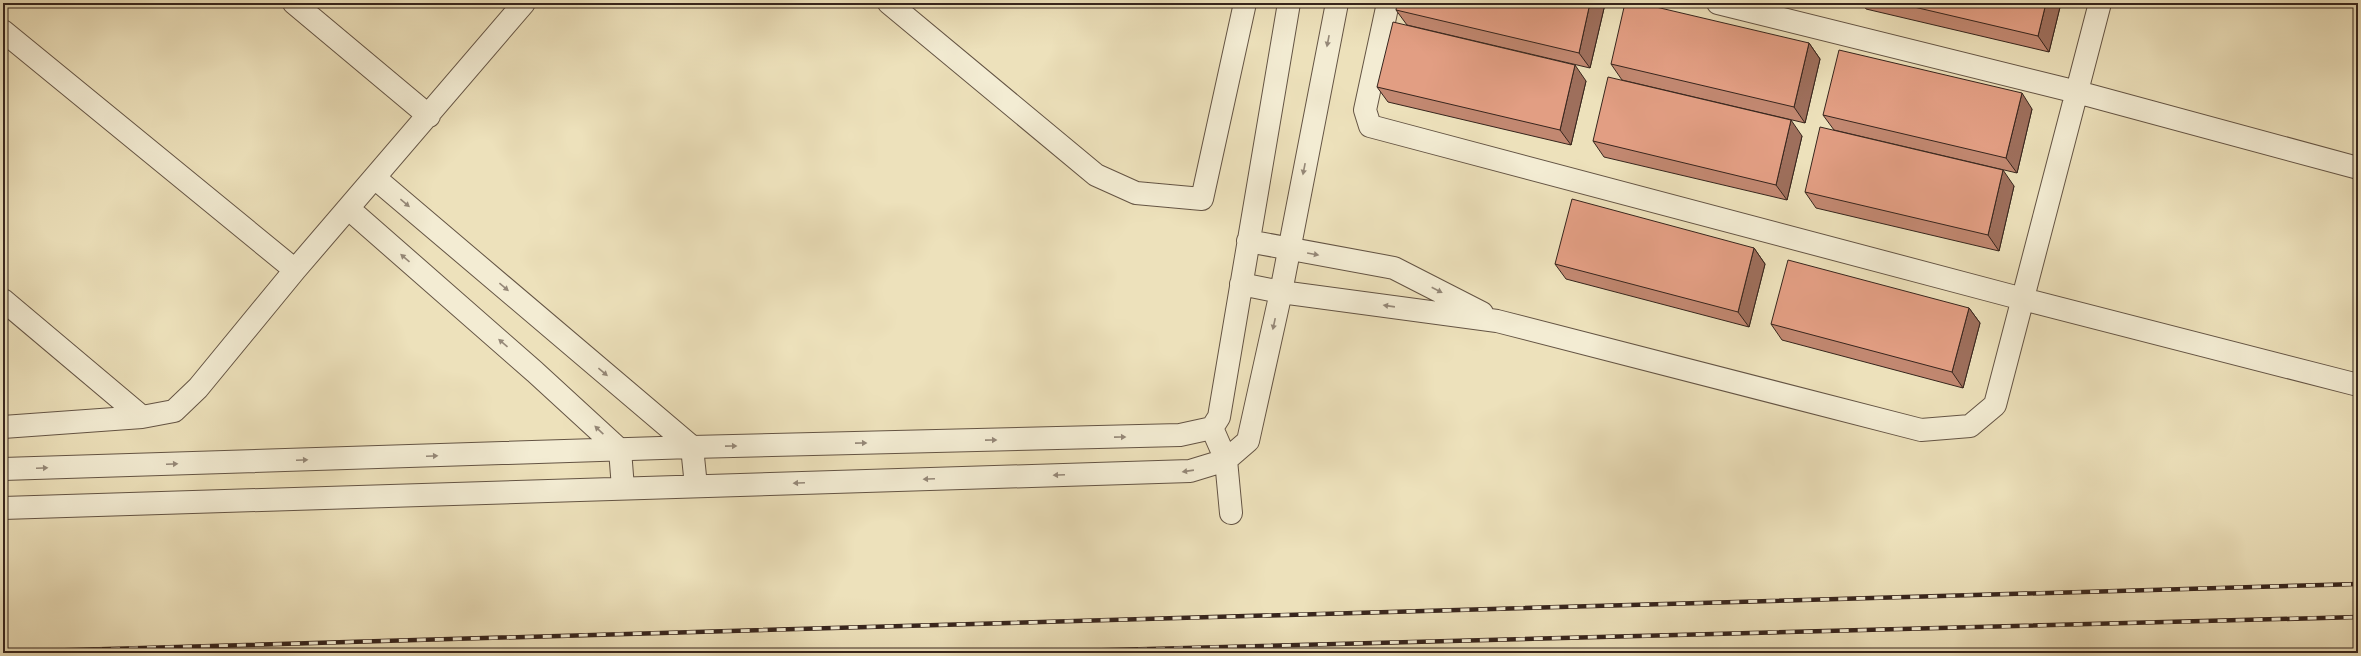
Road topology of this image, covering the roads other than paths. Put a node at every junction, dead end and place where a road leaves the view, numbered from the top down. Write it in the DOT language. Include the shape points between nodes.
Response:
graph roads {
  1 [pos="294,3"];
  2 [pos="524,3"];
  3 [pos="889,3"];
  4 [pos="1245,3"];
  5 [pos="1289,3"];
  6 [pos="1336,3"];
  7 [pos="1388,3"];
  8 [pos="1718,3"];
  9 [pos="2100,3"];
  10 [pos="3,31"];
  11 [pos="2077,92"];
  12 [pos="428,116"];
  13 [pos="2358,168"];
  14 [pos="375,178"];
  15 [pos="349,209"];
  16 [pos="1248,241"];
  17 [pos="1290,249"];
  18 [pos="295,270"];
  19 [pos="1241,284"];
  20 [pos="1281,292"];
  21 [pos="2023,299"];
  22 [pos="3,300"];
  23 [pos="1497,321"];
  24 [pos="2358,385"];
  25 [pos="142,417"];
  26 [pos="3,427"];
  27 [pos="1212,428"];
  28 [pos="692,447"];
  29 [pos="620,450"];
  30 [pos="1226,460"];
  31 [pos="3,469"];
  32 [pos="696,486"];
  33 [pos="623,488"];
  34 [pos="3,508"];
  35 [pos="1231,513"];
  1 -- 12 [label="street"];
  2 -- 12 [label="street"];
  3 -- 4 [label="street" via="1096,175 1136,193 1202,199"];
  5 -- 16 [label="street"];
  6 -- 17 [label="street, one-way"];
  7 -- 21 [label="street" via="1365,110 1370,126"];
  8 -- 11 [label="street"];
  9 -- 11 [label="street"];
  10 -- 18 [label="street"];
  11 -- 13 [label="street"];
  11 -- 21 [label="street"];
  12 -- 14 [label="street"];
  14 -- 15 [label="street"];
  14 -- 28 [label="street, one-way"];
  15 -- 18 [label="street"];
  29 -- 15 [label="street, one-way"];
  16 -- 17 [label="street"];
  16 -- 19 [label="street"];
  17 -- 20 [label="street"];
  17 -- 23 [label="street, one-way" via="1394,268"];
  18 -- 25 [label="street" via="198,388 174,411"];
  19 -- 20 [label="street"];
  19 -- 27 [label="street" via="1219,418"];
  23 -- 20 [label="street, one-way"];
  20 -- 30 [label="street, one-way" via="1248,441"];
  21 -- 23 [label="street" via="1995,405 1970,426 1921,430"];
  21 -- 24 [label="street"];
  22 -- 25 [label="street"];
  25 -- 26 [label="street"];
  28 -- 27 [label="street, one-way" via="1180,435"];
  27 -- 30 [label="street"];
  28 -- 29 [label="street"];
  28 -- 32 [label="street"];
  31 -- 29 [label="street, one-way"];
  29 -- 33 [label="street"];
  30 -- 32 [label="street, one-way" via="1190,471"];
  30 -- 35 [label="street"];
  32 -- 33 [label="street"];
  33 -- 34 [label="street"];
}
